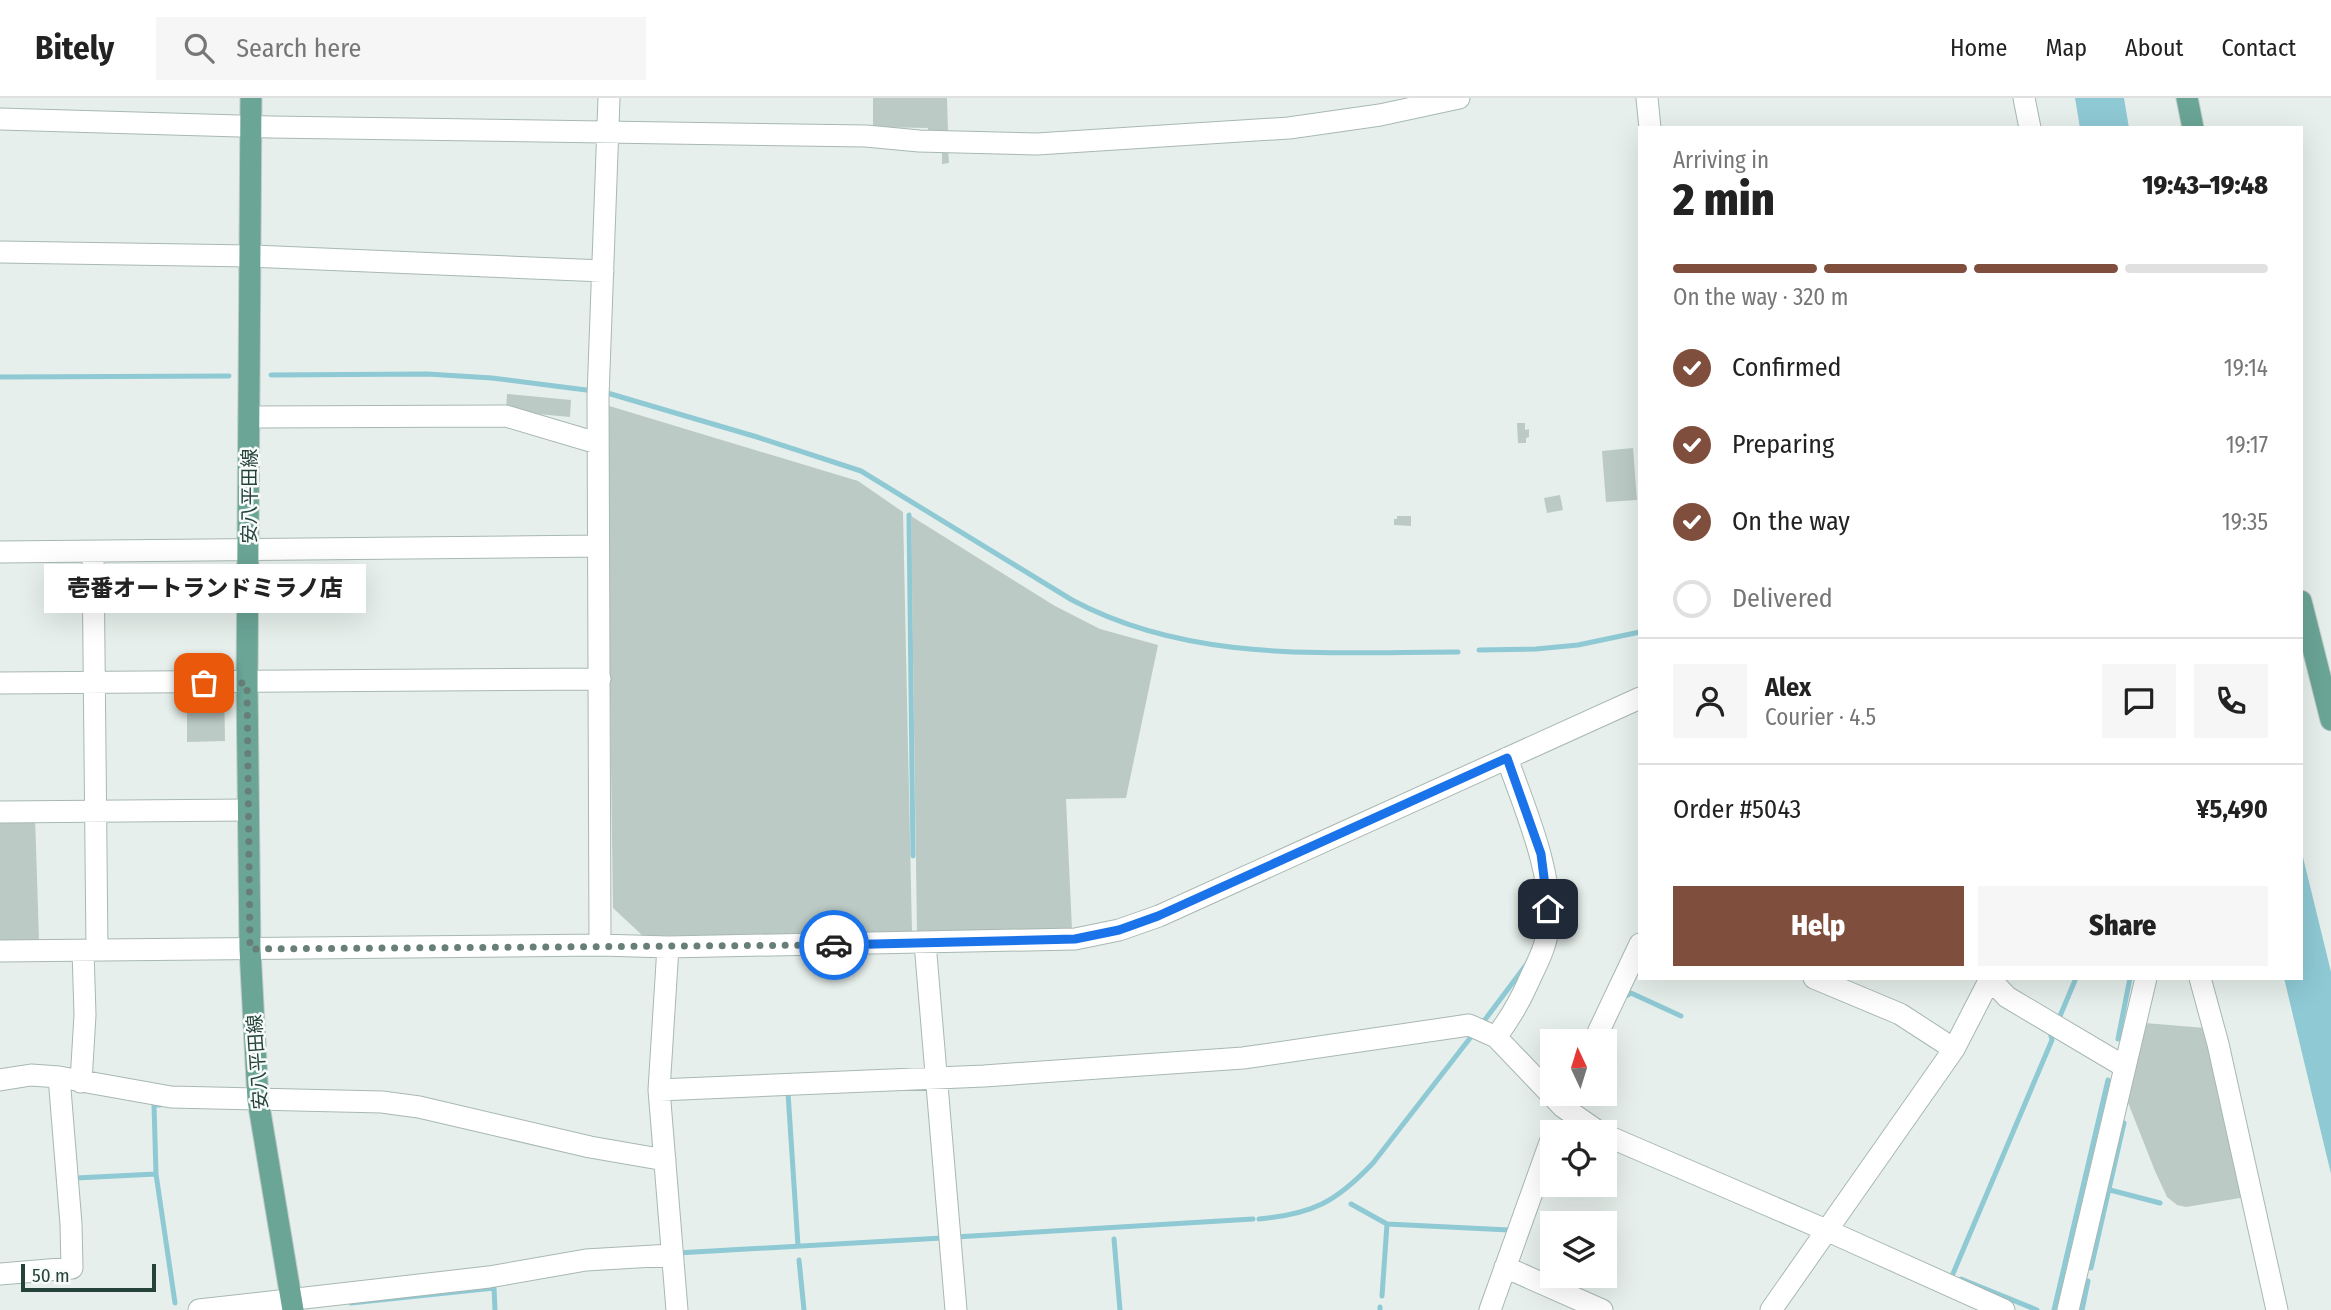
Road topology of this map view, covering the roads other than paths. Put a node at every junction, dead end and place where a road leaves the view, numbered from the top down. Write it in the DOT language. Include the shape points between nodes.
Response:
graph roads {
  1 [pos="251,98"];
  2 [pos="608,98"];
  3 [pos="1459,98"];
  4 [pos="1647,98"];
  5 [pos="2024,98"];
  6 [pos="2187,98"];
  7 [pos="0,118"];
  8 [pos="251,126"];
  9 [pos="1650,126"];
  10 [pos="2030,126"];
  11 [pos="2193,126"];
  12 [pos="608,133"];
  13 [pos="0,253"];
  14 [pos="251,256"];
  15 [pos="603,271"];
  16 [pos="250,417"];
  17 [pos="597,443"];
  18 [pos="598,546"];
  19 [pos="249,549"];
  20 [pos="0,552"];
  21 [pos="93,552"];
  22 [pos="2303,616"];
  23 [pos="2310,670"];
  24 [pos="600,679"];
  25 [pos="0,683"];
  26 [pos="95,683"];
  27 [pos="247,683"];
  28 [pos="1638,699"];
  29 [pos="2331,720"];
  30 [pos="1507,758"];
  31 [pos="248,810"];
  32 [pos="96,811"];
  33 [pos="0,812"];
  34 [pos="925,943"];
  35 [pos="600,945"];
  36 [pos="668,947"];
  37 [pos="1638,948"];
  38 [pos="250,949"];
  39 [pos="90,950"];
  40 [pos="0,951"];
  41 [pos="1819,980"];
  42 [pos="1988,980"];
  43 [pos="1990,980"];
  44 [pos="2146,980"];
  45 [pos="2201,980"];
  46 [pos="1600,1029"];
  47 [pos="1496,1037"];
  48 [pos="1954,1049"];
  49 [pos="2125,1067"];
  50 [pos="59,1077"];
  51 [pos="1540,1077"];
  52 [pos="937,1079"];
  53 [pos="0,1080"];
  54 [pos="81,1082"];
  55 [pos="659,1090"];
  56 [pos="258,1100"];
  57 [pos="1572,1106"];
  58 [pos="1587,1120"];
  59 [pos="1617,1140"];
  60 [pos="665,1160"];
  61 [pos="1540,1171"];
  62 [pos="1826,1230"];
  63 [pos="671,1255"];
  64 [pos="1505,1267"];
  65 [pos="0,1274"];
  66 [pos="293,1305"];
  67 [pos="199,1310"];
  68 [pos="677,1310"];
  69 [pos="956,1310"];
  70 [pos="1489,1310"];
  71 [pos="1602,1310"];
  72 [pos="1771,1310"];
  73 [pos="2004,1310"];
  74 [pos="2068,1310"];
  75 [pos="2277,1310"];
  1 -- 8 [label="main road, 安八平田線"];
  2 -- 12 [label="street"];
  3 -- 12 [label="street" via="1295,128 1037,144 866,136"];
  4 -- 9 [label="street"];
  5 -- 10 [label="street"];
  6 -- 11 [label="main road"];
  7 -- 8 [label="street"];
  8 -- 12 [label="street"];
  8 -- 14 [label="main road, 安八平田線"];
  12 -- 15 [label="street"];
  13 -- 14 [label="street"];
  14 -- 15 [label="street"];
  14 -- 16 [label="main road, 安八平田線"];
  15 -- 17 [label="street"];
  16 -- 17 [label="street" via="506,416"];
  16 -- 19 [label="main road, 安八平田線"];
  17 -- 18 [label="street"];
  18 -- 19 [label="street"];
  18 -- 24 [label="street"];
  19 -- 21 [label="street"];
  19 -- 27 [label="main road, 安八平田線"];
  20 -- 21 [label="street"];
  21 -- 26 [label="street"];
  22 -- 23 [label="main road"];
  23 -- 29 [label="main road"];
  24 -- 27 [label="street"];
  24 -- 35 [label="street"];
  25 -- 26 [label="street"];
  26 -- 27 [label="street"];
  26 -- 32 [label="street"];
  27 -- 31 [label="main road, 安八平田線"];
  28 -- 30 [label="street"];
  30 -- 34 [label="street" via="1119,930 1075,939"];
  30 -- 47 [label="street" via="1541,854 1549,926 1512,1017"];
  31 -- 32 [label="street"];
  31 -- 38 [label="main road, 安八平田線"];
  32 -- 33 [label="street"];
  32 -- 39 [label="street"];
  34 -- 36 [label="street"];
  34 -- 52 [label="street"];
  35 -- 36 [label="street"];
  35 -- 38 [label="street"];
  36 -- 55 [label="street"];
  37 -- 46 [label="street"];
  38 -- 39 [label="street"];
  38 -- 56 [label="main road, 安八平田線"];
  39 -- 40 [label="street"];
  39 -- 54 [label="street"];
  41 -- 48 [label="street" via="1900,1014"];
  42 -- 48 [label="street"];
  43 -- 49 [label="street" via="2007,997"];
  44 -- 49 [label="street"];
  45 -- 75 [label="street"];
  47 -- 51 [label="street"];
  47 -- 52 [label="street" via="1469,1025 1243,1058"];
  48 -- 62 [label="street"];
  49 -- 74 [label="street"];
  50 -- 53 [label="street"];
  50 -- 54 [label="street"];
  50 -- 65 [label="street" via="72,1268"];
  52 -- 55 [label="street"];
  52 -- 69 [label="street"];
  54 -- 56 [label="street" via="171,1097"];
  55 -- 60 [label="street"];
  56 -- 60 [label="street" via="419,1107"];
  56 -- 66 [label="main road, 安八平田線"];
  57 -- 58 [label="street"];
  59 -- 62 [label="street"];
  60 -- 63 [label="street"];
  61 -- 64 [label="street"];
  62 -- 72 [label="street"];
  62 -- 73 [label="street"];
  63 -- 66 [label="street" via="586,1260"];
  63 -- 68 [label="street"];
  64 -- 70 [label="street"];
  64 -- 71 [label="street"];
  66 -- 67 [label="street"];
}
